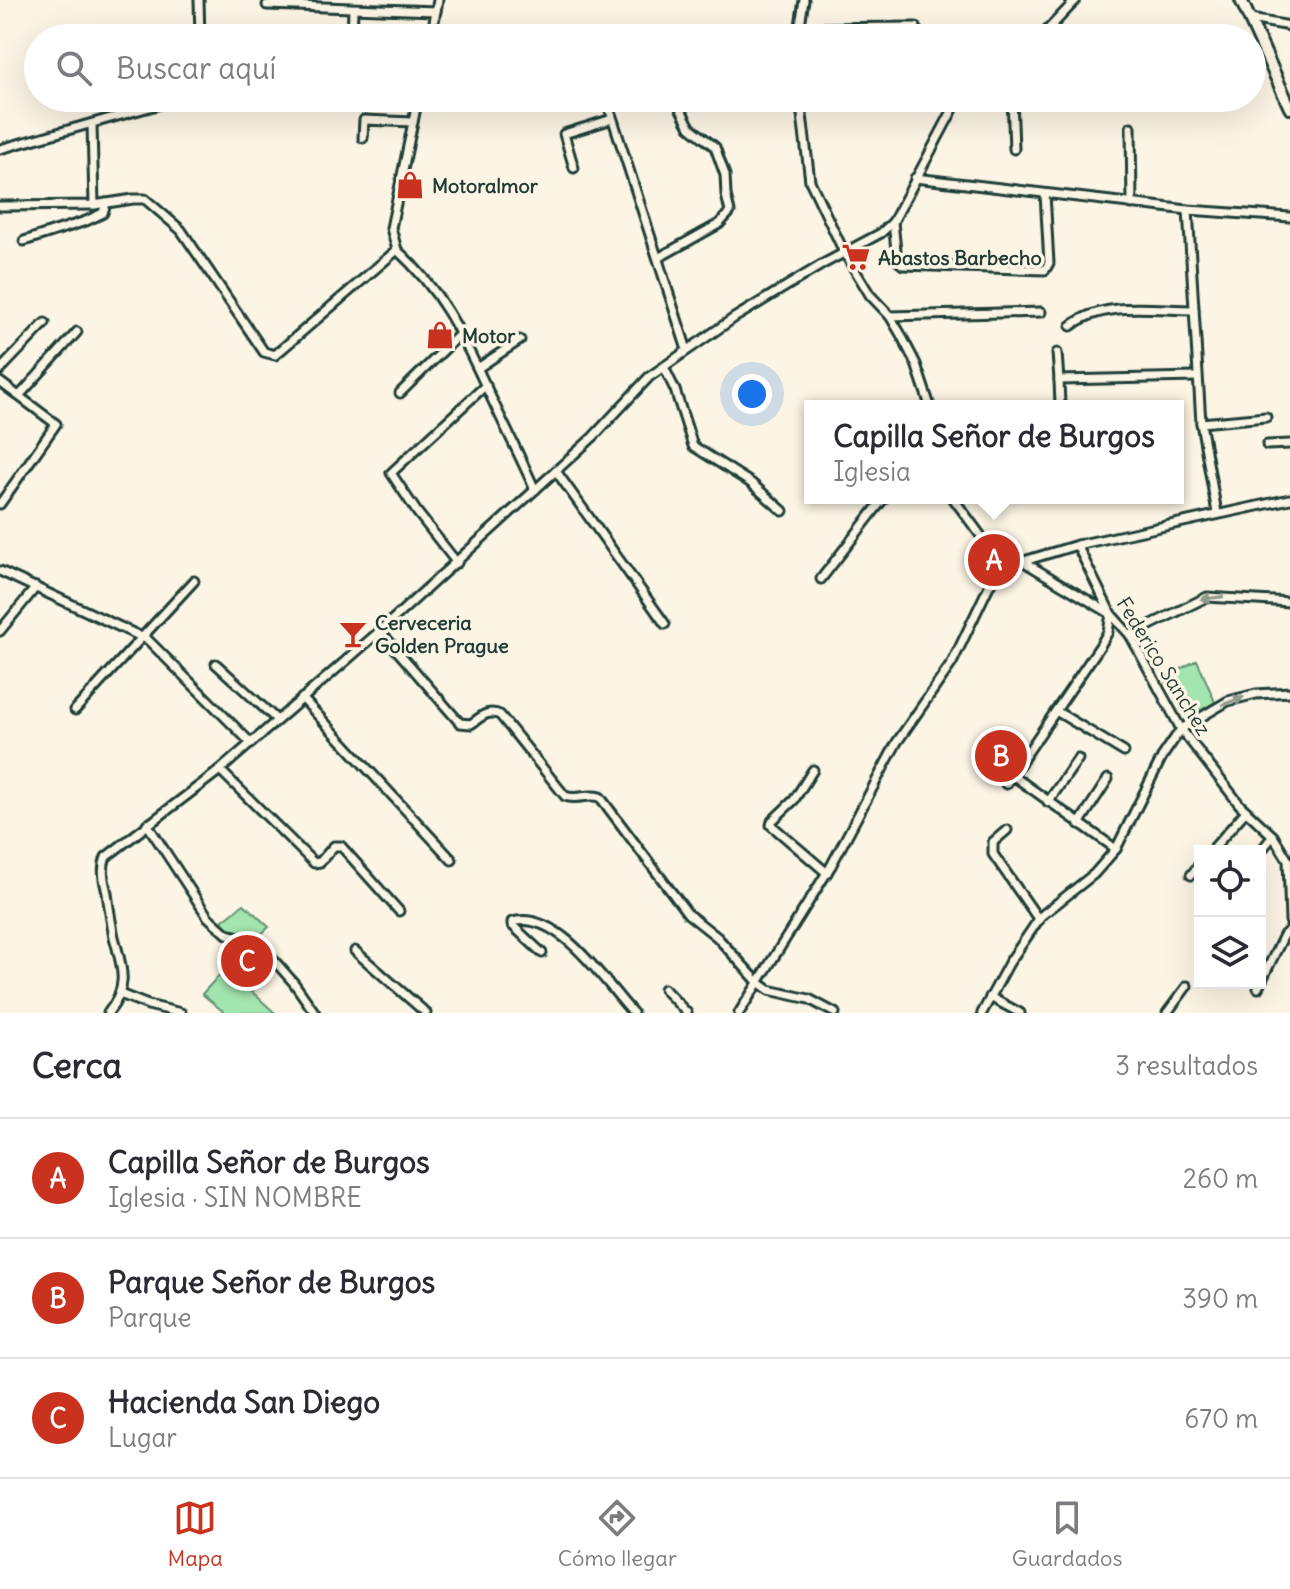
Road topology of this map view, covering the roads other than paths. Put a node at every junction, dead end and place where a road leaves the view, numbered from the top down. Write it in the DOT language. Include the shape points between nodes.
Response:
graph roads {
  1 [pos="199,0"];
  2 [pos="438,0"];
  3 [pos="804,0"];
  4 [pos="1076,0"];
  5 [pos="1241,0"];
  6 [pos="267,5"];
  7 [pos="353,9"];
  8 [pos="436,11"];
  9 [pos="1250,19"];
  10 [pos="200,24"];
  11 [pos="352,24"];
  12 [pos="434,24"];
  13 [pos="800,24"];
  14 [pos="1053,24"];
  15 [pos="1252,24"];
  16 [pos="1290,26"];
  17 [pos="1266,55"];
  18 [pos="1290,108"];
  19 [pos="135,112"];
  20 [pos="415,112"];
  21 [pos="610,112"];
  22 [pos="682,112"];
  23 [pos="802,112"];
  24 [pos="951,112"];
  25 [pos="1013,112"];
  26 [pos="612,119"];
  27 [pos="413,122"];
  28 [pos="92,125"];
  29 [pos="1131,127"];
  30 [pos="363,138"];
  31 [pos="0,149"];
  32 [pos="1014,149"];
  33 [pos="574,168"];
  34 [pos="915,178"];
  35 [pos="1045,194"];
  36 [pos="106,203"];
  37 [pos="1132,204"];
  38 [pos="94,205"];
  39 [pos="0,206"];
  40 [pos="1188,210"];
  41 [pos="1290,217"];
  42 [pos="893,222"];
  43 [pos="24,241"];
  44 [pos="397,250"];
  45 [pos="844,252"];
  46 [pos="658,258"];
  47 [pos="1194,310"];
  48 [pos="1041,312"];
  49 [pos="890,316"];
  50 [pos="45,323"];
  51 [pos="1071,326"];
  52 [pos="77,332"];
  53 [pos="461,333"];
  54 [pos="520,340"];
  55 [pos="687,350"];
  56 [pos="1057,353"];
  57 [pos="664,367"];
  58 [pos="478,368"];
  59 [pos="0,370"];
  60 [pos="1197,377"];
  61 [pos="1059,380"];
  62 [pos="0,382"];
  63 [pos="486,385"];
  64 [pos="400,393"];
  65 [pos="20,395"];
  66 [pos="928,400"];
  67 [pos="1060,400"];
  68 [pos="1266,417"];
  69 [pos="1201,423"];
  70 [pos="1290,444"];
  71 [pos="1267,445"];
  72 [pos="556,471"];
  73 [pos="535,490"];
  74 [pos="1290,499"];
  75 [pos="0,504"];
  76 [pos="879,504"];
  77 [pos="957,504"];
  78 [pos="783,511"];
  79 [pos="1217,513"];
  80 [pos="1077,545"];
  81 [pos="1024,562"];
  82 [pos="457,563"];
  83 [pos="1004,567"];
  84 [pos="0,571"];
  85 [pos="821,579"];
  86 [pos="194,581"];
  87 [pos="36,587"];
  88 [pos="1290,602"];
  89 [pos="1111,614"];
  90 [pos="665,624"];
  91 [pos="0,631"];
  92 [pos="380,631"];
  93 [pos="1130,635"];
  94 [pos="144,638"];
  95 [pos="216,664"];
  96 [pos="1290,692"];
  97 [pos="302,698"];
  98 [pos="75,710"];
  99 [pos="1056,711"];
  100 [pos="277,720"];
  101 [pos="1181,729"];
  102 [pos="251,743"];
  103 [pos="1124,752"];
  104 [pos="1078,759"];
  105 [pos="220,770"];
  106 [pos="813,770"];
  107 [pos="1012,775"];
  108 [pos="1108,779"];
  109 [pos="1006,784"];
  110 [pos="1048,802"];
  111 [pos="1246,811"];
  112 [pos="147,824"];
  113 [pos="1079,824"];
  114 [pos="1007,830"];
  115 [pos="1273,836"];
  116 [pos="1216,845"];
  117 [pos="1266,845"];
  118 [pos="1116,849"];
  119 [pos="452,860"];
  120 [pos="1289,860"];
  121 [pos="1194,871"];
  122 [pos="827,873"];
  123 [pos="1191,875"];
  124 [pos="399,911"];
  125 [pos="1039,920"];
  126 [pos="1290,921"];
  127 [pos="1290,930"];
  128 [pos="355,951"];
  129 [pos="542,953"];
  130 [pos="1266,972"];
  131 [pos="758,982"];
  132 [pos="1187,986"];
  133 [pos="664,989"];
  134 [pos="120,994"];
  135 [pos="990,997"];
  136 [pos="108,1013"];
  137 [pos="181,1013"];
  138 [pos="315,1013"];
  139 [pos="426,1013"];
  140 [pos="633,1013"];
  141 [pos="687,1013"];
  142 [pos="739,1013"];
  143 [pos="835,1013"];
  144 [pos="982,1013"];
  145 [pos="1020,1013"];
  146 [pos="1167,1013"];
  1 -- 10 [label="street"];
  2 -- 8 [label="street"];
  3 -- 13 [label="street"];
  4 -- 14 [label="street"];
  5 -- 9 [label="main road"];
  6 -- 7 [label="street"];
  7 -- 8 [label="street"];
  7 -- 11 [label="street"];
  8 -- 12 [label="street"];
  9 -- 15 [label="main road"];
  9 -- 16 [label="street"];
  17 -- 18 [label="main road"];
  19 -- 28 [label="street"];
  20 -- 27 [label="street"];
  21 -- 26 [label="street"];
  22 -- 46 [label="street" via="690,127 715,147 730,212 719,224"];
  23 -- 45 [label="street" via="810,181"];
  24 -- 34 [label="street"];
  25 -- 32 [label="street"];
  26 -- 33 [label="street" via="564,134"];
  26 -- 46 [label="street"];
  27 -- 30 [label="street" via="364,120"];
  27 -- 44 [label="street" via="391,228"];
  28 -- 31 [label="street"];
  28 -- 38 [label="street"];
  29 -- 37 [label="street"];
  34 -- 35 [label="street"];
  34 -- 42 [label="street"];
  35 -- 37 [label="street"];
  35 -- 42 [label="street" via="1045,270 899,264"];
  36 -- 38 [label="street"];
  36 -- 43 [label="street" via="103,213 86,221"];
  36 -- 44 [label="street" via="145,199 154,204 181,230 270,355"];
  37 -- 40 [label="street"];
  38 -- 39 [label="street"];
  40 -- 41 [label="street"];
  40 -- 47 [label="street"];
  42 -- 45 [label="street"];
  44 -- 53 [label="street" via="442,300"];
  45 -- 49 [label="street"];
  45 -- 55 [label="street"];
  46 -- 55 [label="street"];
  47 -- 51 [label="street" via="1108,310 1089,313"];
  47 -- 60 [label="street"];
  48 -- 49 [label="street"];
  49 -- 66 [label="street"];
  50 -- 59 [label="street"];
  52 -- 65 [label="street"];
  53 -- 58 [label="street"];
  53 -- 64 [label="street"];
  54 -- 58 [label="street"];
  55 -- 57 [label="street"];
  56 -- 61 [label="street"];
  57 -- 72 [label="street"];
  57 -- 78 [label="street" via="693,446"];
  58 -- 63 [label="street"];
  60 -- 61 [label="street"];
  60 -- 69 [label="street"];
  61 -- 67 [label="street"];
  62 -- 65 [label="street"];
  63 -- 73 [label="street"];
  63 -- 82 [label="street" via="391,473"];
  65 -- 75 [label="street" via="56,426"];
  68 -- 69 [label="street"];
  69 -- 79 [label="street"];
  70 -- 71 [label="street"];
  72 -- 73 [label="street"];
  72 -- 90 [label="street"];
  73 -- 82 [label="street"];
  74 -- 79 [label="street"];
  76 -- 85 [label="street"];
  77 -- 83 [label="street"];
  79 -- 80 [label="street"];
  80 -- 81 [label="street"];
  80 -- 89 [label="street, Federico Sanchez"];
  81 -- 83 [label="street"];
  81 -- 89 [label="street"];
  82 -- 92 [label="street"];
  83 -- 122 [label="street" via="989,586 952,663 897,742"];
  84 -- 87 [label="street"];
  86 -- 94 [label="street"];
  87 -- 91 [label="street"];
  87 -- 94 [label="street"];
  88 -- 93 [label="street, one-way" via="1207,597"];
  89 -- 93 [label="street, Federico Sanchez"];
  89 -- 99 [label="street" via="1108,632"];
  92 -- 97 [label="street"];
  92 -- 131 [label="street" via="460,723 471,724 486,713 500,715 565,796 600,797 688,914"];
  93 -- 101 [label="street, Federico Sanchez"];
  94 -- 98 [label="street"];
  94 -- 102 [label="street"];
  95 -- 100 [label="street"];
  101 -- 96 [label="street, one-way" via="1228,701"];
  97 -- 100 [label="street"];
  97 -- 119 [label="street"];
  99 -- 103 [label="street"];
  99 -- 107 [label="street"];
  100 -- 102 [label="street"];
  101 -- 111 [label="street, Federico Sanchez"];
  101 -- 118 [label="street"];
  102 -- 105 [label="street"];
  104 -- 110 [label="street"];
  105 -- 112 [label="street"];
  105 -- 124 [label="street" via="314,863 341,846"];
  106 -- 122 [label="street" via="771,825"];
  107 -- 109 [label="street"];
  107 -- 110 [label="street"];
  108 -- 113 [label="street"];
  110 -- 113 [label="street"];
  111 -- 115 [label="street, Federico Sanchez"];
  111 -- 116 [label="street"];
  112 -- 134 [label="street" via="113,850 103,865 123,967"];
  112 -- 138 [label="street" via="208,917 227,934 251,940 271,957"];
  113 -- 118 [label="street"];
  114 -- 125 [label="street" via="993,842 993,854"];
  115 -- 117 [label="street"];
  115 -- 120 [label="street, Federico Sanchez"];
  118 -- 125 [label="street"];
  120 -- 126 [label="street, Federico Sanchez"];
  121 -- 123 [label="street"];
  122 -- 131 [label="street"];
  125 -- 135 [label="street"];
  127 -- 130 [label="street"];
  128 -- 139 [label="street"];
  129 -- 140 [label="street" via="512,922 540,922 563,937"];
  131 -- 142 [label="street"];
  131 -- 143 [label="street"];
  132 -- 146 [label="street"];
  133 -- 141 [label="street"];
  134 -- 136 [label="street"];
  134 -- 137 [label="street"];
  135 -- 144 [label="street"];
  135 -- 145 [label="street"];
}
